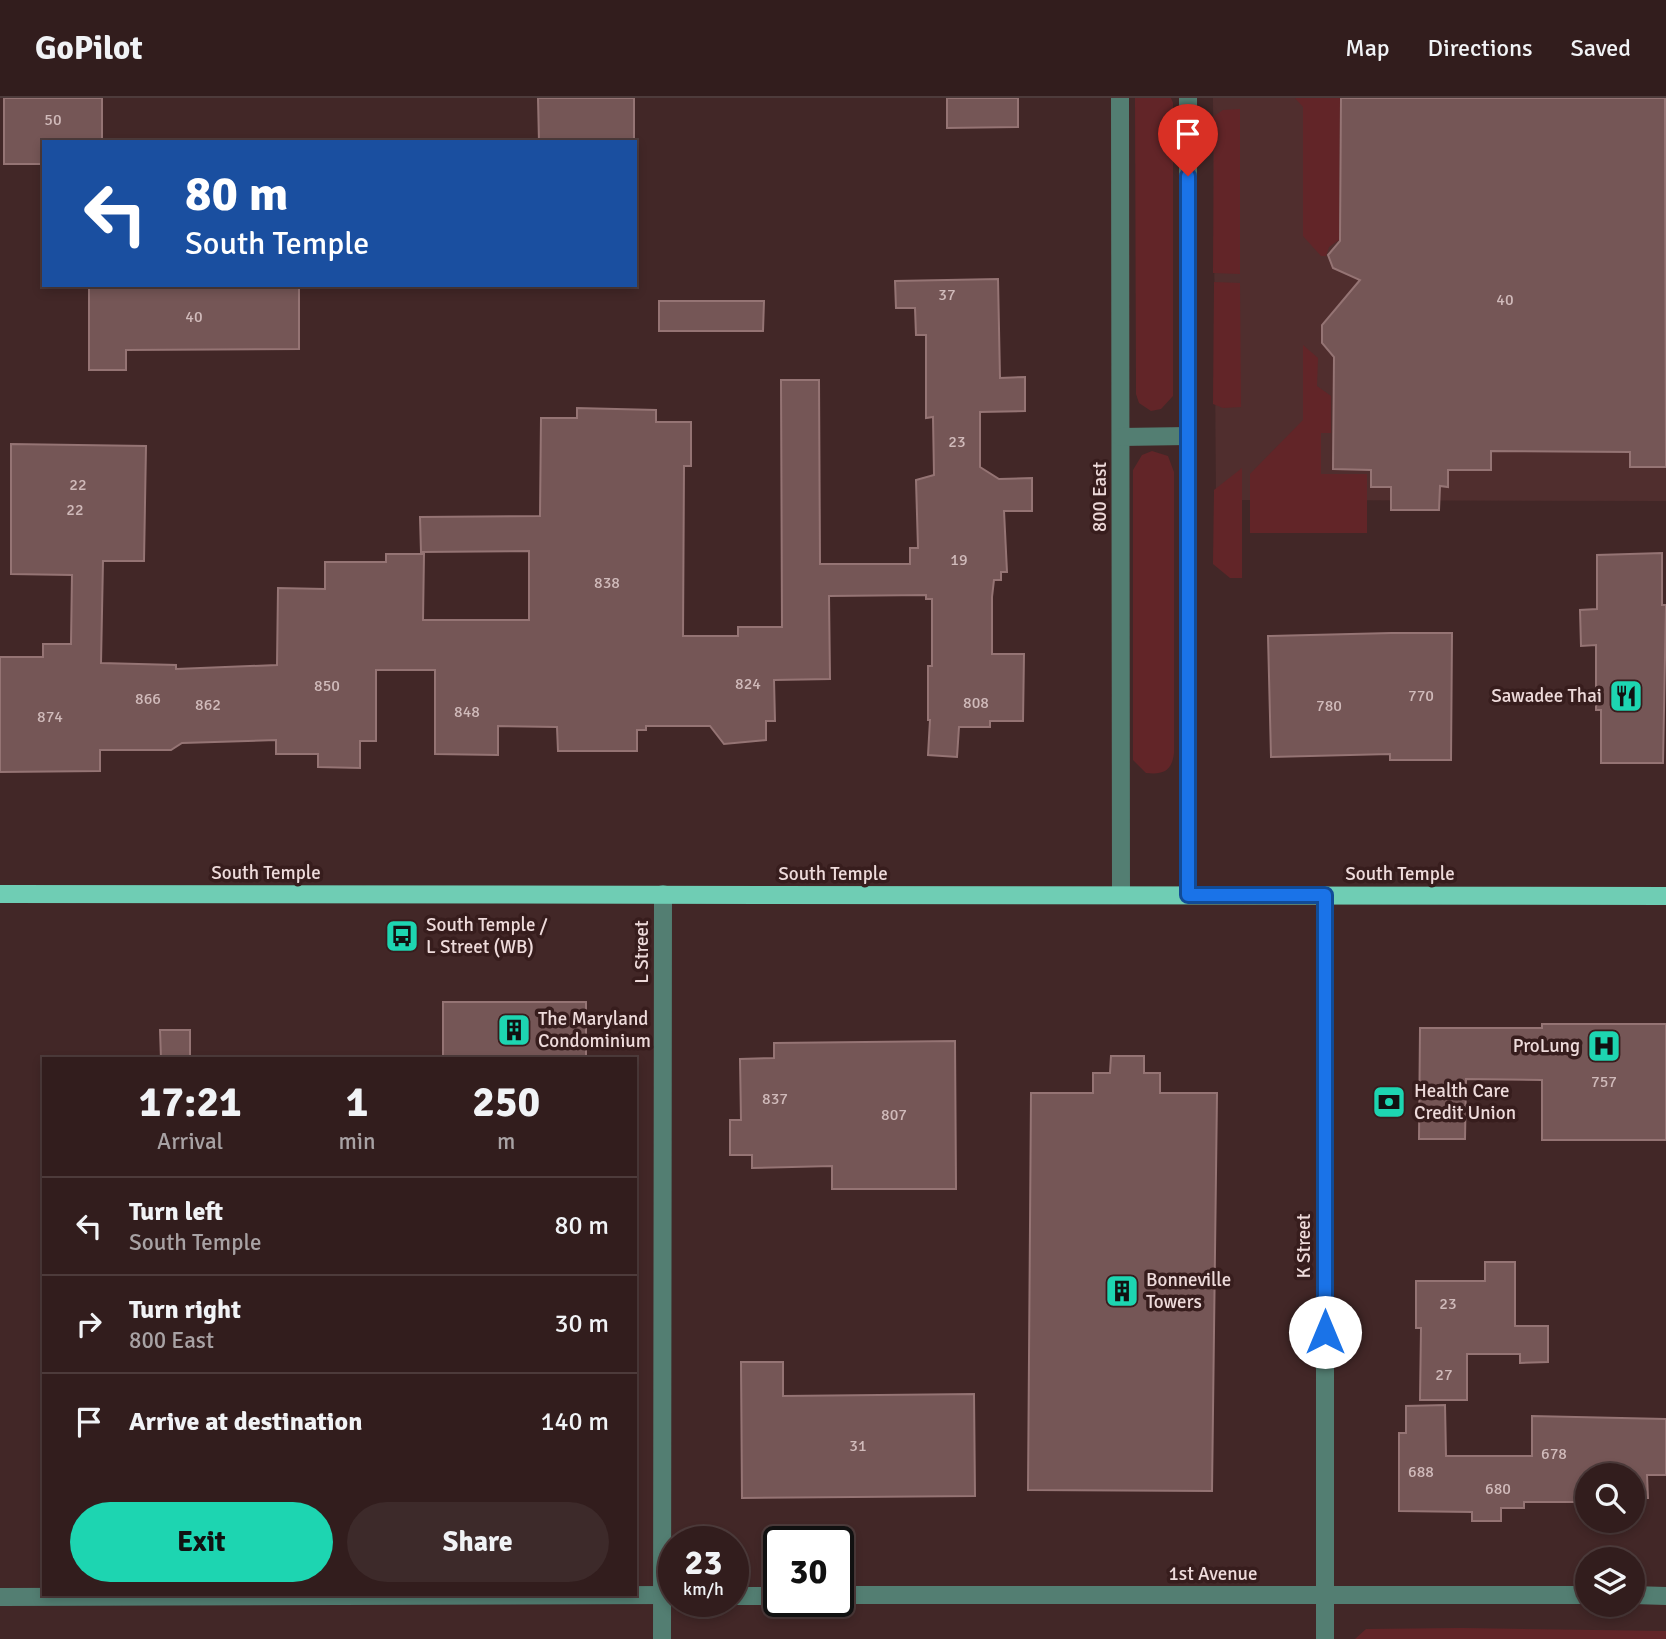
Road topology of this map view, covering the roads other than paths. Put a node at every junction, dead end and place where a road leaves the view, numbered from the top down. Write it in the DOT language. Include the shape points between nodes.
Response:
graph roads {
  1 [pos="1120,98"];
  2 [pos="1188,98"];
  3 [pos="1188,436"];
  4 [pos="1121,437"];
  5 [pos="0,894"];
  6 [pos="663,894"];
  7 [pos="1121,895"];
  8 [pos="1188,895"];
  9 [pos="1325,895"];
  10 [pos="1666,896"];
  11 [pos="668,1526"];
  12 [pos="637,1595"];
  13 [pos="658,1595"];
  14 [pos="854,1595"];
  15 [pos="1325,1595"];
  16 [pos="1575,1595"];
  17 [pos="1645,1595"];
  18 [pos="334,1596"];
  19 [pos="1666,1596"];
  20 [pos="0,1597"];
  21 [pos="665,1617"];
  22 [pos="662,1639"];
  23 [pos="1325,1639"];
  1 -- 4 [label="street, 800 East"];
  2 -- 3 [label="street"];
  3 -- 4 [label="street"];
  3 -- 8 [label="street"];
  4 -- 7 [label="street, 800 East"];
  5 -- 6 [label="main road, South Temple"];
  6 -- 7 [label="main road, South Temple"];
  6 -- 11 [label="street, L Street"];
  7 -- 8 [label="main road, South Temple"];
  8 -- 9 [label="main road, South Temple"];
  9 -- 10 [label="main road, South Temple"];
  9 -- 15 [label="street, K Street"];
  12 -- 13 [label="street"];
  14 -- 15 [label="street, 1st Avenue"];
  15 -- 16 [label="street, 1st Avenue"];
  15 -- 23 [label="street, K Street"];
  17 -- 19 [label="street"];
  18 -- 20 [label="street"];
  21 -- 22 [label="street, L Street"];
}
